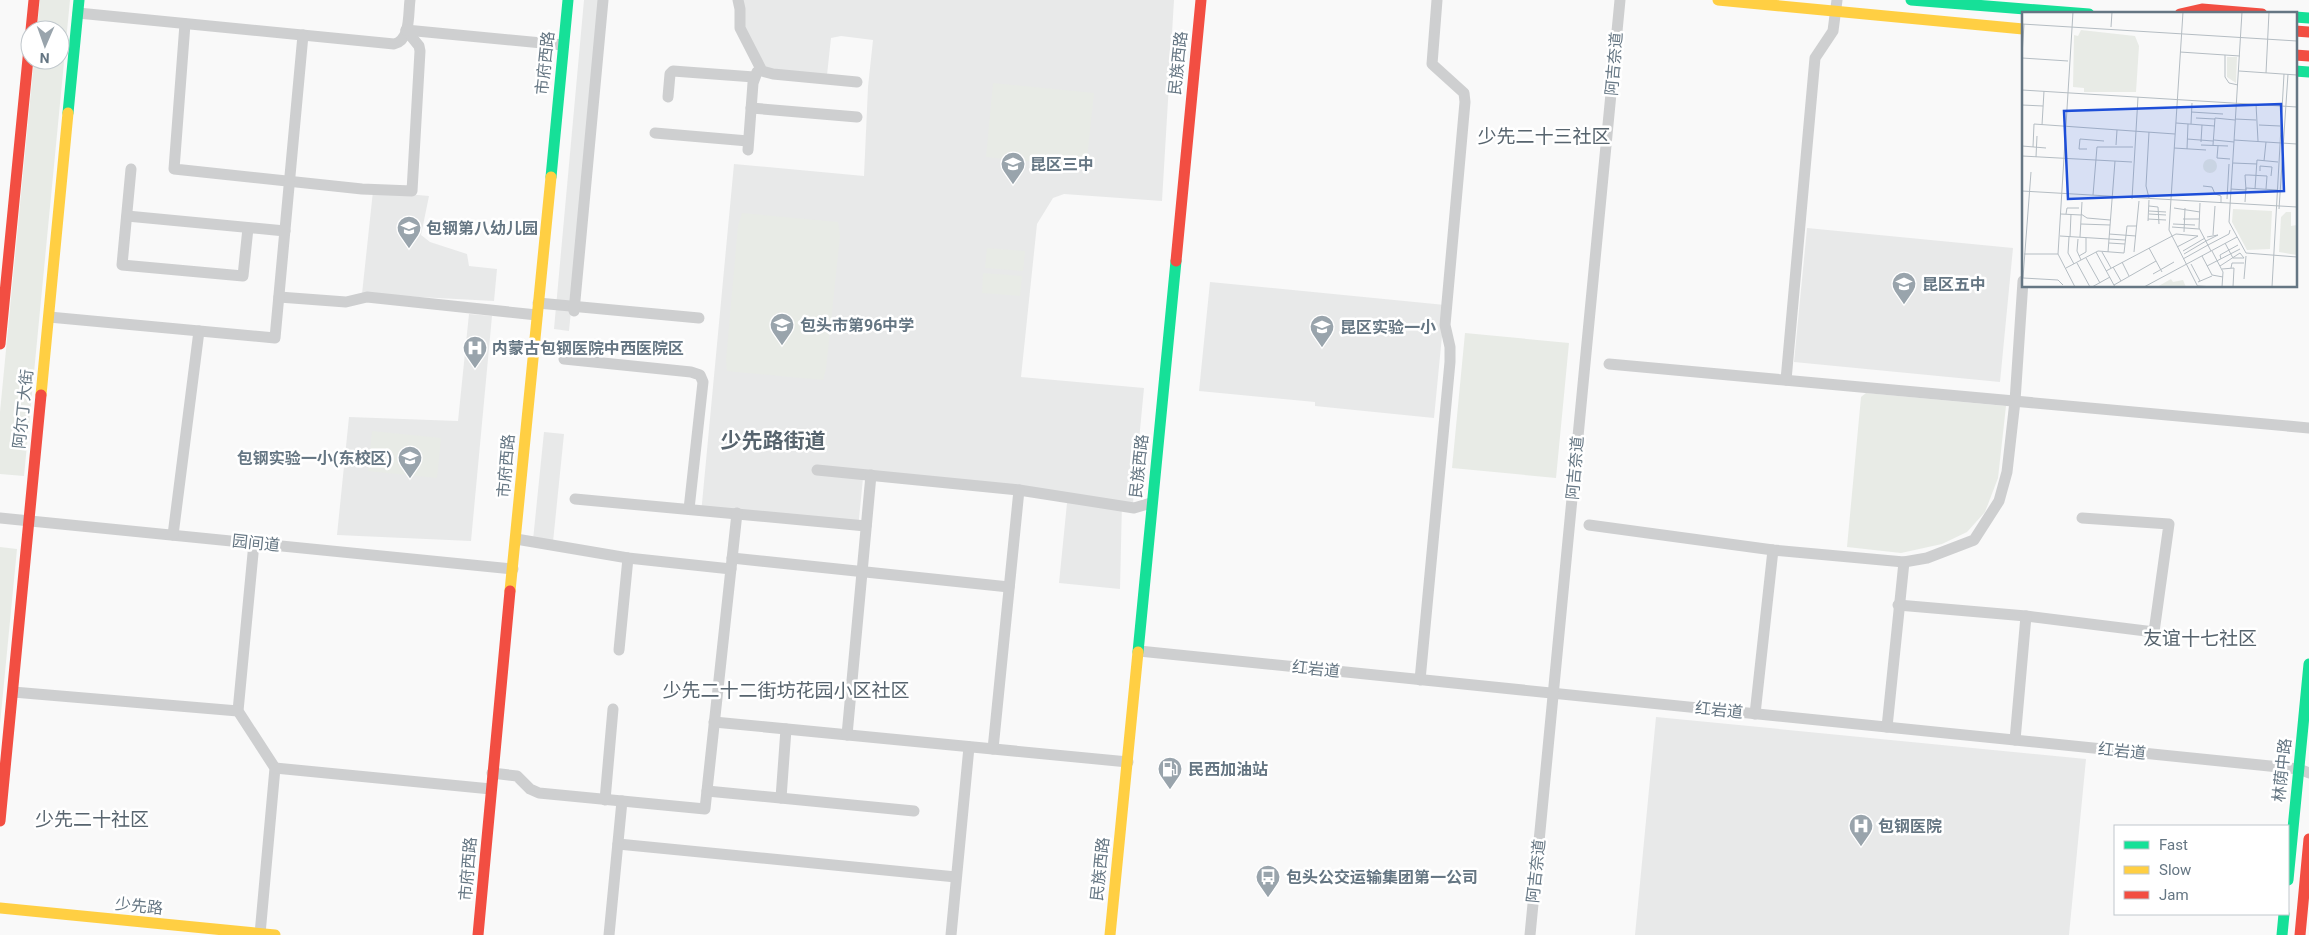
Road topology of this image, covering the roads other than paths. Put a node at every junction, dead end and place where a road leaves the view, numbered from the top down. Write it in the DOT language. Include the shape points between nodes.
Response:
graph roads {
  1 [pos="34,0"];
  2 [pos="79,0"];
  3 [pos="410,0"];
  4 [pos="568,0"];
  5 [pos="603,0"];
  6 [pos="738,0"];
  7 [pos="1201,0"];
  8 [pos="1437,0"];
  9 [pos="1620,0"];
  10 [pos="1718,0"];
  11 [pos="1911,0"];
  12 [pos="1837,6"];
  13 [pos="2064,12"];
  14 [pos="2187,12"];
  15 [pos="2242,12"];
  16 [pos="78,13"];
  17 [pos="2296,17"];
  18 [pos="2309,18"];
  19 [pos="32,20"];
  20 [pos="185,24"];
  21 [pos="2022,29"];
  22 [pos="406,30"];
  23 [pos="2296,31"];
  24 [pos="2309,32"];
  25 [pos="303,35"];
  26 [pos="563,45"];
  27 [pos="2296,54"];
  28 [pos="2309,56"];
  29 [pos="27,70"];
  30 [pos="2296,71"];
  31 [pos="2309,72"];
  32 [pos="757,73"];
  33 [pos="858,82"];
  34 [pos="668,97"];
  35 [pos="751,108"];
  36 [pos="857,117"];
  37 [pos="655,133"];
  38 [pos="131,169"];
  39 [pos="289,181"];
  40 [pos="127,216"];
  41 [pos="248,228"];
  42 [pos="285,231"];
  43 [pos="2023,288"];
  44 [pos="279,297"];
  45 [pos="538,303"];
  46 [pos="574,308"];
  47 [pos="537,315"];
  48 [pos="48,317"];
  49 [pos="699,318"];
  50 [pos="199,331"];
  51 [pos="0,344"];
  52 [pos="564,359"];
  53 [pos="1609,364"];
  54 [pos="1786,380"];
  55 [pos="2015,401"];
  56 [pos="2309,428"];
  57 [pos="817,470"];
  58 [pos="870,475"];
  59 [pos="1019,490"];
  60 [pos="574,499"];
  61 [pos="1151,503"];
  62 [pos="689,509"];
  63 [pos="737,513"];
  64 [pos="0,518"];
  65 [pos="2082,518"];
  66 [pos="29,521"];
  67 [pos="1589,525"];
  68 [pos="866,526"];
  69 [pos="173,535"];
  70 [pos="516,539"];
  71 [pos="254,543"];
  72 [pos="1773,550"];
  73 [pos="628,558"];
  74 [pos="1904,562"];
  75 [pos="731,564"];
  76 [pos="513,568"];
  77 [pos="862,572"];
  78 [pos="1009,587"];
  79 [pos="1898,604"];
  80 [pos="2026,616"];
  81 [pos="619,650"];
  82 [pos="1139,651"];
  83 [pos="2309,664"];
  84 [pos="1420,680"];
  85 [pos="12,692"];
  86 [pos="1554,693"];
  87 [pos="614,709"];
  88 [pos="238,711"];
  89 [pos="1755,714"];
  90 [pos="714,722"];
  91 [pos="1887,727"];
  92 [pos="786,729"];
  93 [pos="847,735"];
  94 [pos="2016,740"];
  95 [pos="968,747"];
  96 [pos="993,749"];
  97 [pos="1128,762"];
  98 [pos="275,768"];
  99 [pos="2304,771"];
  100 [pos="492,773"];
  101 [pos="490,789"];
  102 [pos="707,791"];
  103 [pos="781,798"];
  104 [pos="605,800"];
  105 [pos="622,802"];
  106 [pos="914,811"];
  107 [pos="0,822"];
  108 [pos="2309,839"];
  109 [pos="618,844"];
  110 [pos="2289,873"];
  111 [pos="956,877"];
  112 [pos="0,908"];
  113 [pos="2284,915"];
  114 [pos="260,934"];
  115 [pos="275,935"];
  116 [pos="478,935"];
  117 [pos="609,935"];
  118 [pos="951,935"];
  119 [pos="1110,935"];
  120 [pos="1530,935"];
  121 [pos="2282,935"];
  122 [pos="2300,935"];
  1 -- 19 [label="main road"];
  2 -- 16 [label="main road, 阿尔丁大街"];
  3 -- 22 [label="street"];
  4 -- 26 [label="main road, 市府西路"];
  5 -- 46 [label="street"];
  6 -- 32 [label="street" via="740,28"];
  7 -- 61 [label="main road, 民族西路"];
  8 -- 84 [label="street" via="1432,64 1464,93 1465,102 1445,325 1450,362"];
  9 -- 86 [label="street, 阿吉奈道"];
  10 -- 12 [label="main road"];
  11 -- 13 [label="main road"];
  12 -- 21 [label="main road"];
  12 -- 54 [label="street" via="1833,31 1815,58"];
  14 -- 15 [label="main road" via="2202,8"];
  16 -- 20 [label="street"];
  16 -- 48 [label="main road, 阿尔丁大街"];
  17 -- 18 [label="main road"];
  20 -- 25 [label="street"];
  20 -- 39 [label="street" via="174,170"];
  22 -- 25 [label="street" via="402,40 394,44"];
  22 -- 26 [label="street"];
  22 -- 39 [label="street" via="420,51 412,191"];
  23 -- 24 [label="main road"];
  25 -- 39 [label="street"];
  26 -- 45 [label="main road, 市府西路"];
  27 -- 28 [label="main road"];
  29 -- 51 [label="main road"];
  30 -- 31 [label="main road"];
  32 -- 33 [label="street"];
  32 -- 34 [label="street" via="673,71"];
  32 -- 35 [label="street"];
  35 -- 36 [label="street"];
  35 -- 37 [label="street" via="748,145"];
  38 -- 40 [label="street"];
  39 -- 42 [label="street"];
  40 -- 41 [label="street"];
  40 -- 41 [label="street" via="122,265 243,276"];
  41 -- 42 [label="street"];
  42 -- 44 [label="street"];
  43 -- 55 [label="street"];
  44 -- 47 [label="street" via="346,302 367,297"];
  44 -- 50 [label="street" via="275,338"];
  45 -- 46 [label="street"];
  45 -- 47 [label="main road, 市府西路"];
  46 -- 49 [label="street"];
  47 -- 70 [label="main road, 市府西路"];
  48 -- 50 [label="street"];
  48 -- 66 [label="main road, 阿尔丁大街"];
  50 -- 69 [label="street"];
  52 -- 62 [label="street" via="700,375 703,382"];
  53 -- 54 [label="street"];
  54 -- 55 [label="street"];
  55 -- 56 [label="street"];
  55 -- 74 [label="street" via="2007,472 1999,501 1974,540 1928,558"];
  57 -- 58 [label="street"];
  58 -- 59 [label="street"];
  58 -- 68 [label="street"];
  59 -- 61 [label="street" via="1134,508"];
  59 -- 78 [label="street"];
  60 -- 62 [label="street"];
  61 -- 82 [label="main road, 民族西路"];
  62 -- 63 [label="street"];
  63 -- 68 [label="street"];
  63 -- 75 [label="street"];
  64 -- 66 [label="street, 园间道"];
  65 -- 80 [label="street" via="2169,524 2154,632"];
  66 -- 69 [label="street, 园间道"];
  66 -- 85 [label="main road, 阿尔丁大街"];
  67 -- 72 [label="street"];
  68 -- 77 [label="street"];
  69 -- 71 [label="street, 园间道"];
  70 -- 73 [label="street"];
  70 -- 76 [label="main road, 市府西路"];
  71 -- 76 [label="street, 园间道"];
  71 -- 88 [label="street"];
  72 -- 74 [label="street"];
  72 -- 89 [label="street"];
  73 -- 75 [label="street"];
  73 -- 81 [label="street"];
  74 -- 79 [label="street"];
  75 -- 77 [label="street"];
  75 -- 90 [label="street"];
  76 -- 100 [label="main road, 市府西路"];
  77 -- 78 [label="street"];
  77 -- 93 [label="street"];
  78 -- 96 [label="street"];
  79 -- 80 [label="street"];
  79 -- 91 [label="street"];
  80 -- 94 [label="street"];
  82 -- 84 [label="street, 红岩道"];
  82 -- 97 [label="main road, 民族西路"];
  83 -- 99 [label="main road, 林荫中路"];
  84 -- 86 [label="street, 红岩道"];
  85 -- 88 [label="street"];
  85 -- 107 [label="main road, 阿尔丁大街"];
  86 -- 89 [label="street, 红岩道"];
  86 -- 120 [label="street, 阿吉奈道"];
  87 -- 104 [label="street"];
  88 -- 98 [label="street"];
  89 -- 91 [label="street, 红岩道"];
  90 -- 92 [label="street"];
  90 -- 102 [label="street"];
  91 -- 94 [label="street, 红岩道"];
  92 -- 93 [label="street"];
  92 -- 103 [label="street"];
  93 -- 95 [label="street"];
  94 -- 99 [label="street, 红岩道"];
  95 -- 96 [label="street"];
  95 -- 111 [label="street"];
  96 -- 97 [label="street"];
  97 -- 119 [label="main road, 民族西路"];
  98 -- 101 [label="street"];
  98 -- 114 [label="street"];
  99 -- 110 [label="main road, 林荫中路"];
  100 -- 101 [label="main road, 市府西路"];
  100 -- 104 [label="street" via="517,776 539,793"];
  101 -- 116 [label="main road, 市府西路"];
  102 -- 103 [label="street"];
  102 -- 105 [label="street" via="705,810"];
  103 -- 106 [label="street"];
  104 -- 105 [label="street"];
  105 -- 109 [label="street"];
  108 -- 122 [label="main road"];
  109 -- 111 [label="street"];
  109 -- 117 [label="street"];
  111 -- 118 [label="street"];
  112 -- 114 [label="main road, 少先路"];
  113 -- 121 [label="main road"];
  114 -- 115 [label="main road, 少先路"];
}
